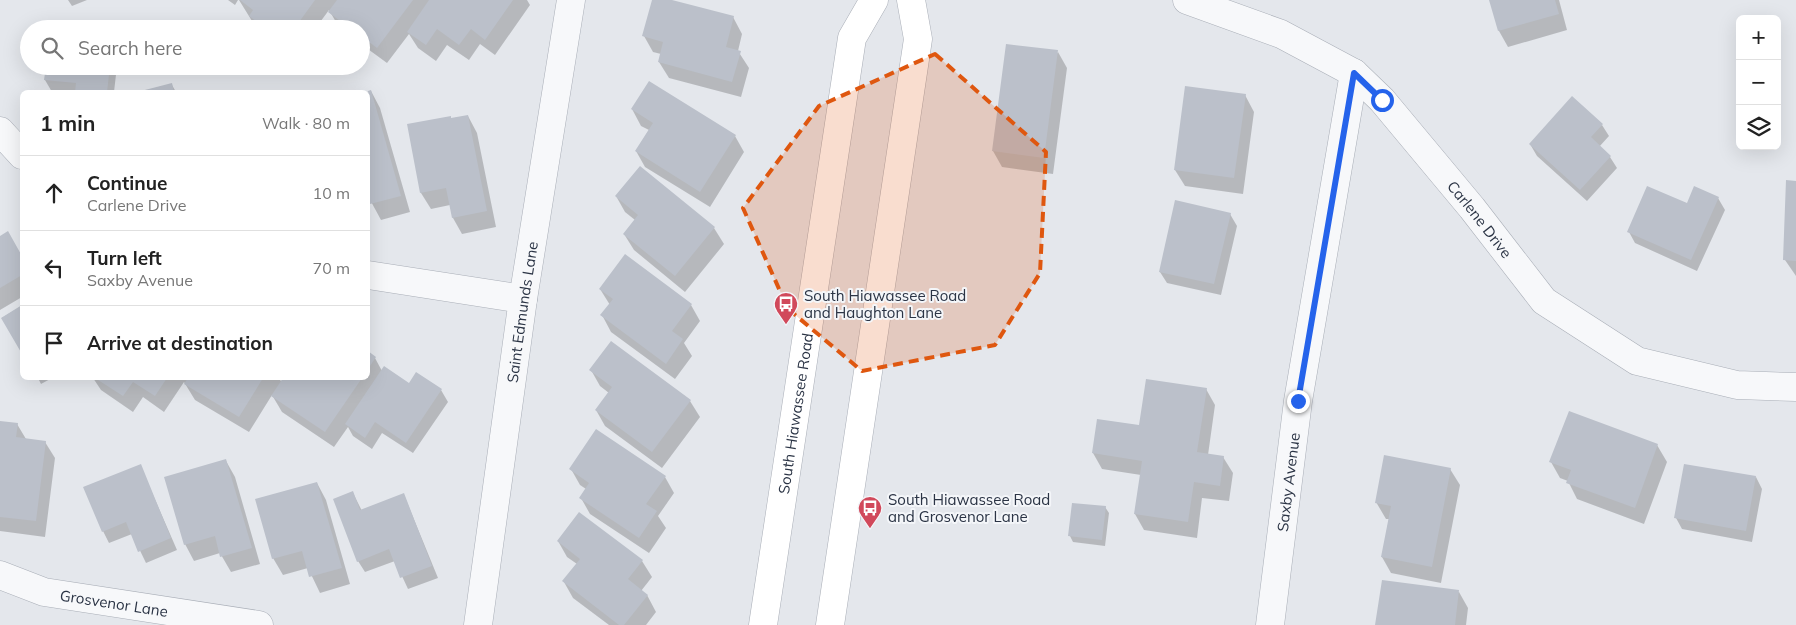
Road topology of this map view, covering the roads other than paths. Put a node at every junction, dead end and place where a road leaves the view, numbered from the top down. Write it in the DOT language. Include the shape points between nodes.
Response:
graph roads {
  1 [pos="572,0"];
  2 [pos="874,0"];
  3 [pos="911,0"];
  4 [pos="1187,0"];
  5 [pos="1354,73"];
  6 [pos="0,131"];
  7 [pos="20,153"];
  8 [pos="370,275"];
  9 [pos="523,299"];
  10 [pos="1796,387"];
  11 [pos="0,575"];
  12 [pos="259,625"];
  13 [pos="478,625"];
  14 [pos="763,625"];
  15 [pos="830,625"];
  16 [pos="1270,625"];
  1 -- 9 [label="street, Saint Edmunds Lane"];
  2 -- 14 [label="street, South Hiawassee Road" via="852,38"];
  3 -- 15 [label="street" via="918,39"];
  4 -- 5 [label="street, Carlene Drive" via="1281,34"];
  5 -- 10 [label="street, Carlene Drive" via="1382,100 1544,301 1637,361 1737,385"];
  5 -- 16 [label="street, Saxby Avenue" via="1298,401"];
  6 -- 7 [label="street"];
  8 -- 9 [label="street"];
  9 -- 13 [label="street, Saint Edmunds Lane"];
  11 -- 12 [label="street, Grosvenor Lane" via="44,592"];
}
